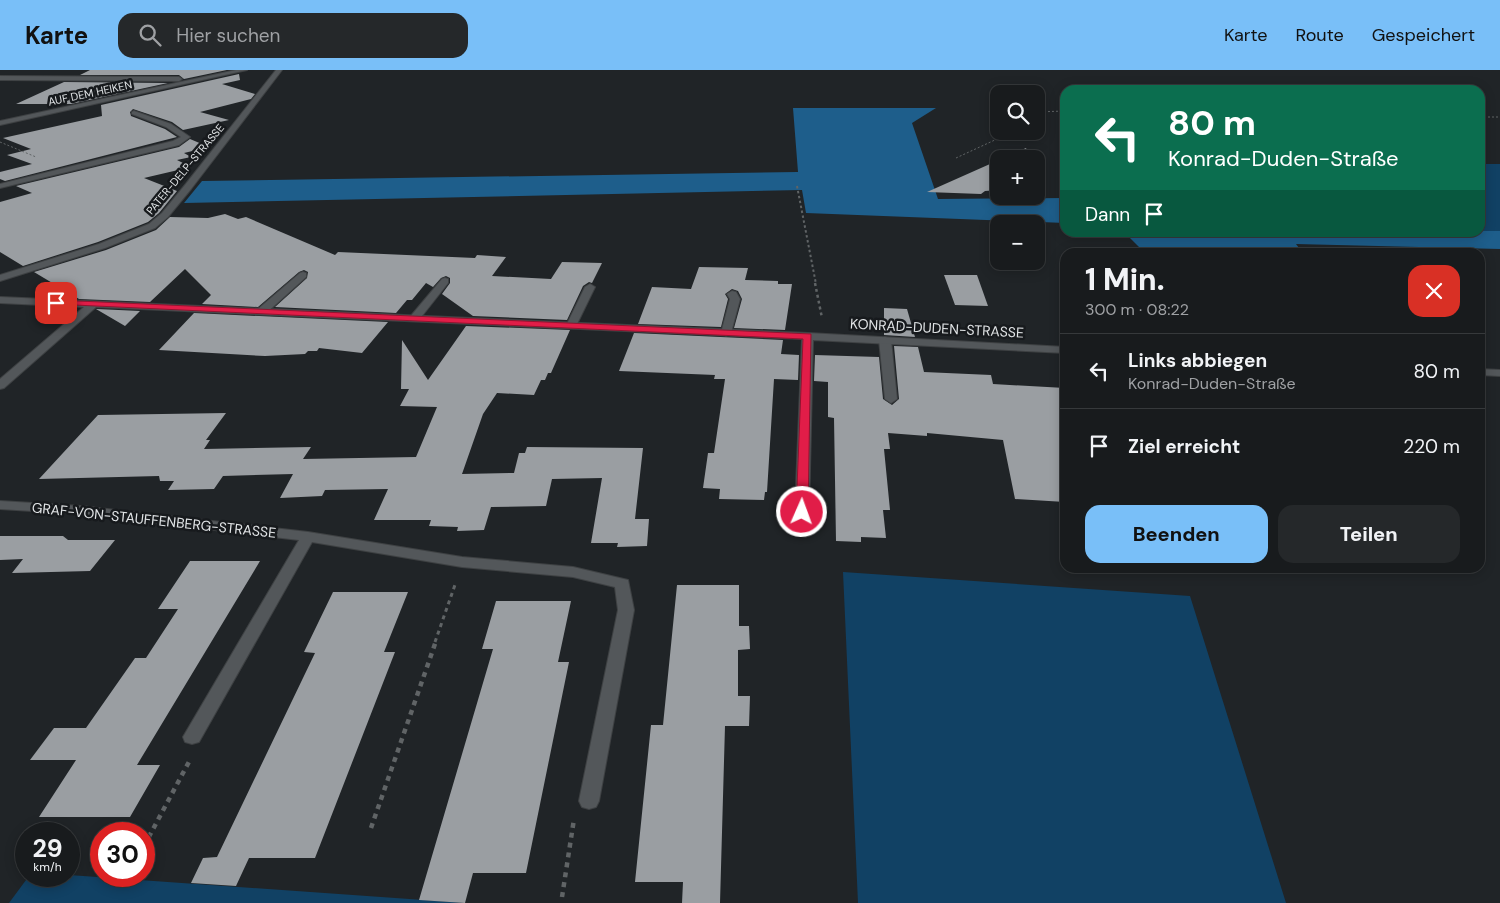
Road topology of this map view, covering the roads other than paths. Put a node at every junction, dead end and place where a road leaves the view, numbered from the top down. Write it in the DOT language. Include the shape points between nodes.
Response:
graph roads {
  1 [pos="244,70"];
  2 [pos="279,70"];
  3 [pos="0,78"];
  4 [pos="190,82"];
  5 [pos="134,113"];
  6 [pos="0,114"];
  7 [pos="30,116"];
  8 [pos="0,123"];
  9 [pos="0,186"];
  10 [pos="303,275"];
  11 [pos="0,278"];
  12 [pos="445,281"];
  13 [pos="590,287"];
  14 [pos="732,294"];
  15 [pos="0,300"];
  16 [pos="94,304"];
  17 [pos="261,312"];
  18 [pos="414,319"];
  19 [pos="571,326"];
  20 [pos="726,333"];
  21 [pos="808,336"];
  22 [pos="885,340"];
  23 [pos="1060,350"];
  24 [pos="1485,372"];
  25 [pos="1500,373"];
  26 [pos="0,386"];
  27 [pos="891,399"];
  28 [pos="0,505"];
  29 [pos="802,512"];
  30 [pos="308,537"];
  31 [pos="192,737"];
  32 [pos="589,801"];
  1 -- 4 [label="street, AUF DEM HEIKEN"];
  2 -- 11 [label="street, PATER-DELP-STRASSE" via="188,187 152,226 102,246"];
  3 -- 4 [label="street" via="169,78"];
  4 -- 7 [label="street, AUF DEM HEIKEN"];
  5 -- 9 [label="street" via="181,132 186,138"];
  6 -- 7 [label="street"];
  7 -- 8 [label="street, AUF DEM HEIKEN"];
  10 -- 17 [label="street"];
  12 -- 18 [label="street"];
  13 -- 19 [label="street"];
  14 -- 20 [label="street" via="735,299"];
  15 -- 16 [label="street, KONRAD-DUDEN-STRASSE"];
  16 -- 17 [label="street, KONRAD-DUDEN-STRASSE"];
  16 -- 26 [label="street"];
  17 -- 18 [label="street, KONRAD-DUDEN-STRASSE"];
  18 -- 19 [label="street, KONRAD-DUDEN-STRASSE"];
  19 -- 20 [label="street, KONRAD-DUDEN-STRASSE"];
  20 -- 21 [label="street, KONRAD-DUDEN-STRASSE"];
  21 -- 22 [label="street, KONRAD-DUDEN-STRASSE"];
  21 -- 29 [label="street"];
  22 -- 23 [label="street, KONRAD-DUDEN-STRASSE"];
  22 -- 27 [label="street"];
  24 -- 25 [label="street"];
  28 -- 30 [label="street, GRAF-VON-STAUFFENBERG-STRASSE" via="81,510"];
  30 -- 31 [label="street"];
  30 -- 32 [label="street, GRAF-VON-STAUFFENBERG-STRASSE" via="462,562 573,572 622,584 626,610"];
}
